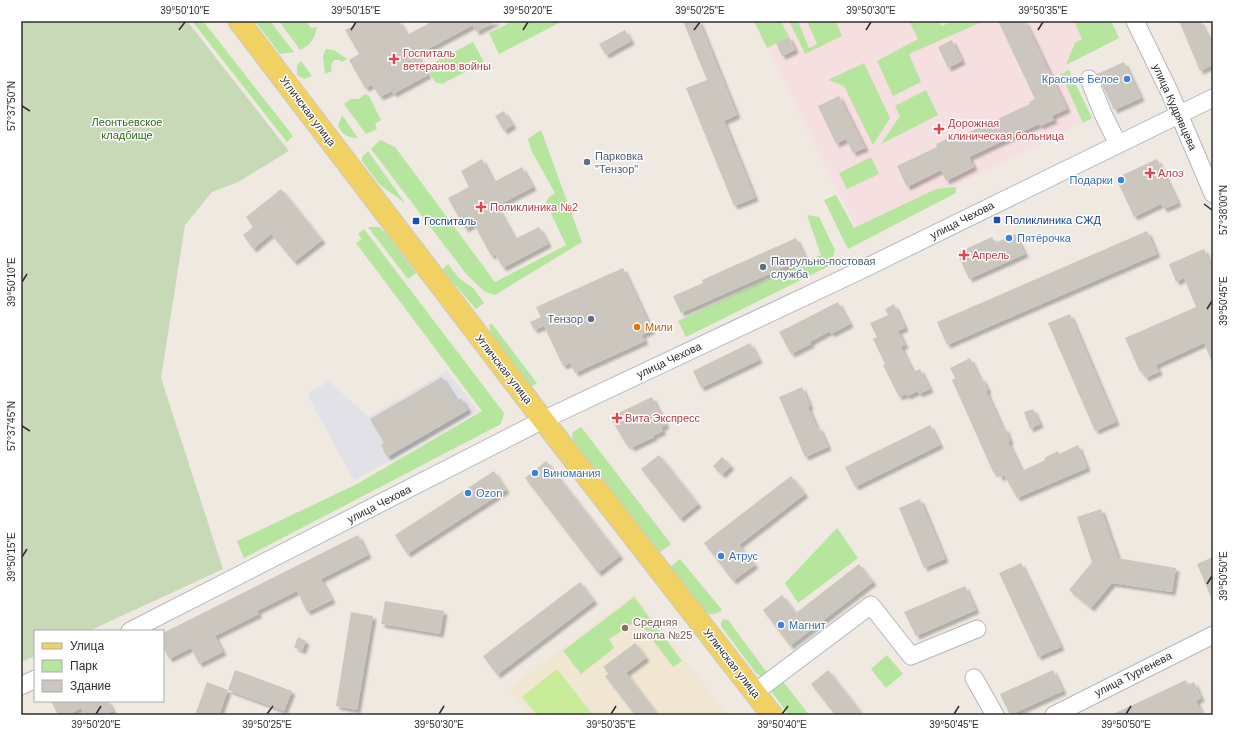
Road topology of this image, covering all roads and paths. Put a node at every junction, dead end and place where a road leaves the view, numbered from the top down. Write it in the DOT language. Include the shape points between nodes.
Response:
graph roads {
  1 [pos="239,21"];
  2 [pos="1136,21"];
  3 [pos="1089,79"];
  4 [pos="1213,98"];
  5 [pos="1179,114"];
  6 [pos="1118,144"];
  7 [pos="1213,194"];
  8 [pos="543,420"];
  9 [pos="977,629"];
  10 [pos="132,630"];
  11 [pos="1213,635"];
  12 [pos="974,678"];
  13 [pos="34,680"];
  14 [pos="21,686"];
  15 [pos="754,693"];
  16 [pos="772,715"];
  17 [pos="994,715"];
  18 [pos="1054,715"];
  1 -- 8 [label="main road, Угличская улица"];
  2 -- 5 [label="street, улица Кудрявцева"];
  3 -- 6 [label="street"];
  4 -- 5 [label="street, улица Чехова"];
  5 -- 6 [label="street, улица Чехова"];
  5 -- 7 [label="street, улица Кудрявцева"];
  6 -- 8 [label="street, улица Чехова" via="849,276"];
  8 -- 10 [label="street, улица Чехова"];
  8 -- 15 [label="main road, Угличская улица"];
  9 -- 15 [label="street" via="911,656 871,604"];
  11 -- 18 [label="street, улица Тургенева"];
  12 -- 17 [label="street"];
  13 -- 14 [label="street"];
  15 -- 16 [label="main road, Угличская улица"];
}
